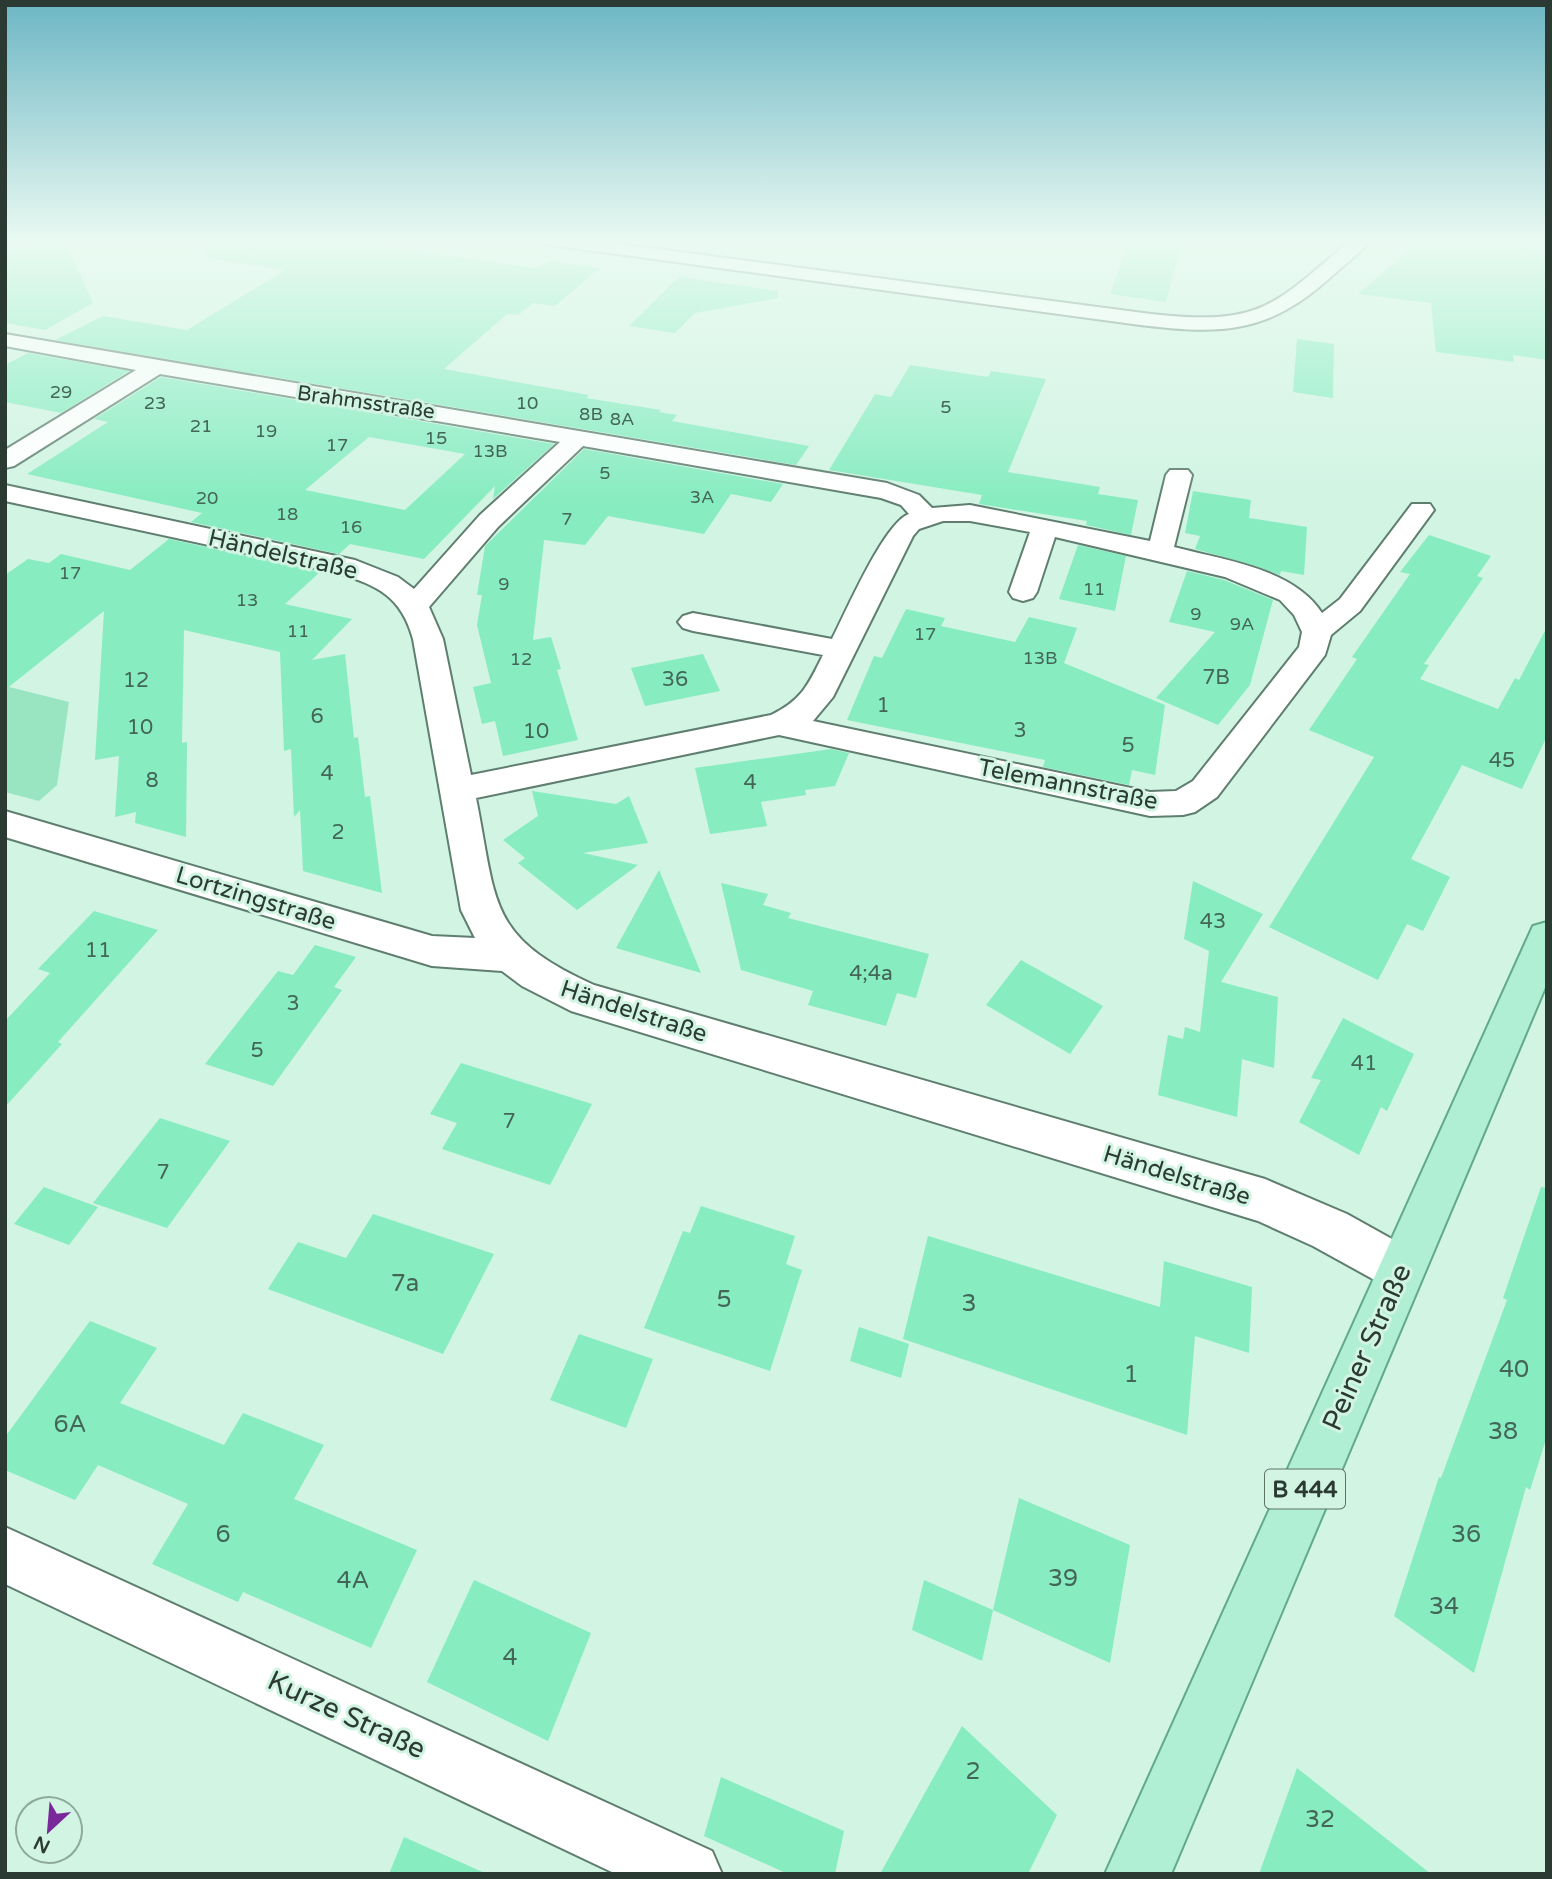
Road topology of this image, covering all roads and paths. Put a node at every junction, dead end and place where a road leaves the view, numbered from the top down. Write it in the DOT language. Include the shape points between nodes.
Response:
graph roads {
  1 [pos="5,340"];
  2 [pos="154,368"];
  3 [pos="578,438"];
  4 [pos="5,461"];
  5 [pos="1179,475"];
  6 [pos="5,493"];
  7 [pos="1421,510"];
  8 [pos="926,517"];
  9 [pos="1045,526"];
  10 [pos="1157,550"];
  11 [pos="1023,592"];
  12 [pos="416,604"];
  13 [pos="692,622"];
  14 [pos="1317,632"];
  15 [pos="843,650"];
  16 [pos="779,724"];
  17 [pos="457,790"];
  18 [pos="5,824"];
  19 [pos="510,956"];
  20 [pos="1543,957"];
  21 [pos="1399,1269"];
  22 [pos="5,1555"];
  23 [pos="690,1874"];
  24 [pos="1138,1874"];
  1 -- 2 [label="street, Brahmsstraße"];
  2 -- 3 [label="street, Brahmsstraße"];
  2 -- 4 [label="street"];
  3 -- 8 [label="street, Brahmsstraße" via="887,491 910,500"];
  3 -- 12 [label="street" via="489,521"];
  5 -- 10 [label="street" via="1164,543"];
  6 -- 12 [label="street, Händelstraße" via="345,566 376,576"];
  7 -- 14 [label="street, Telemannstraße" via="1350,605"];
  8 -- 9 [label="street, Telemannstraße" via="970,513"];
  8 -- 15 [label="street, Telemannstraße" via="910,523 901,533"];
  9 -- 10 [label="street, Telemannstraße"];
  9 -- 11 [label="street"];
  10 -- 14 [label="street, Telemannstraße" via="1235,572 1290,594"];
  12 -- 17 [label="street, Händelstraße" via="428,639"];
  13 -- 15 [label="street"];
  14 -- 16 [label="street, Telemannstraße" via="1314,648 1205,789 1183,803 1150,804"];
  15 -- 16 [label="street, Telemannstraße" via="817,697 802,713"];
  16 -- 17 [label="street, Telemannstraße"];
  17 -- 19 [label="street, Händelstraße" via="480,910 491,936"];
  18 -- 19 [label="street, Lortzingstraße" via="432,951"];
  19 -- 21 [label="street, Händelstraße" via="537,978 585,999 1265,1201 1330,1230"];
  20 -- 21 [label="main road, Peiner Straße / B 444"];
  21 -- 24 [label="main road, Peiner Straße / B 444"];
  22 -- 23 [label="street, Kurze Straße"];
}
